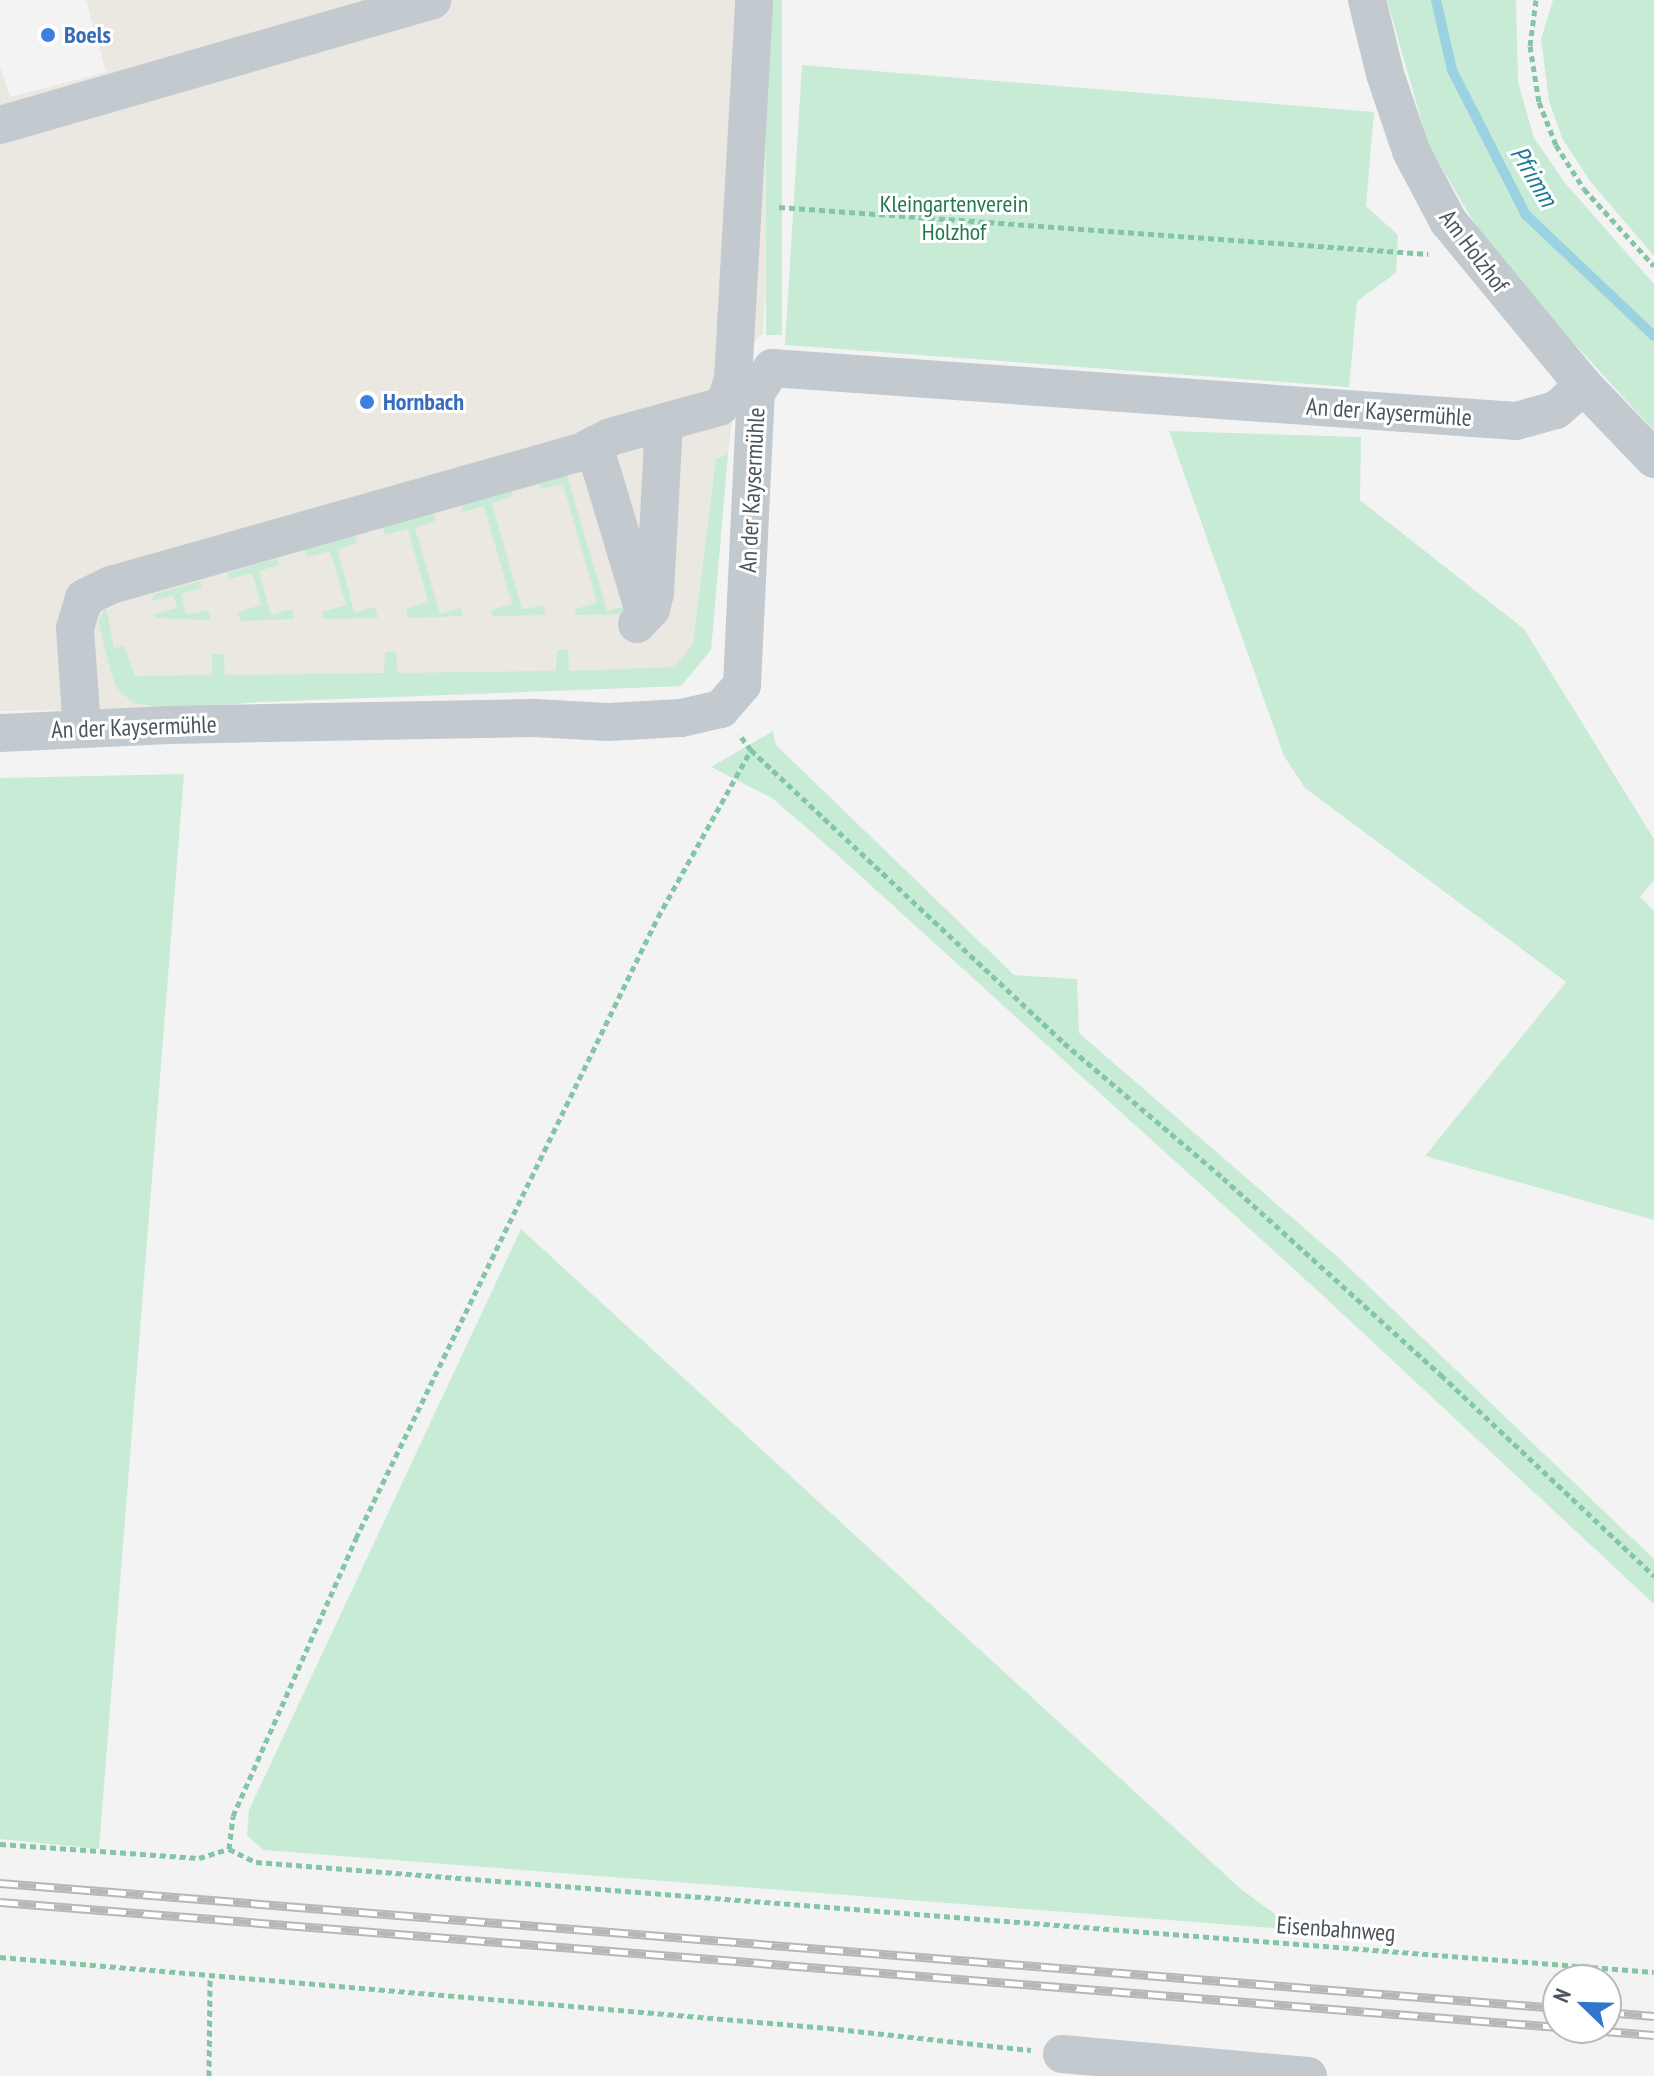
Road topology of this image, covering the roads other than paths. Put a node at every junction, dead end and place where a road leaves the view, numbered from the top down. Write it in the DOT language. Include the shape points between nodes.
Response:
graph roads {
  1 [pos="432,0"];
  2 [pos="754,0"];
  3 [pos="1367,0"];
  4 [pos="0,125"];
  5 [pos="1584,386"];
  6 [pos="664,422"];
  7 [pos="594,445"];
  8 [pos="1654,459"];
  9 [pos="82,729"];
  10 [pos="0,733"];
  11 [pos="1062,2054"];
  12 [pos="1308,2076"];
  1 -- 4 [label="street"];
  2 -- 6 [label="street" via="733,380 719,407"];
  3 -- 5 [label="street, Am Holzhof" via="1411,151 1448,221"];
  5 -- 8 [label="street, Am Holzhof"];
  5 -- 9 [label="street, An der Kaysermühle" via="1556,410 1516,421 772,368 756,393 742,685 721,709 681,718 608,722 518,718"];
  6 -- 7 [label="street"];
  6 -- 7 [label="street" via="655,593 641,621"];
  7 -- 9 [label="street" via="111,585 84,598 75,628"];
  9 -- 10 [label="street, An der Kaysermühle"];
  11 -- 12 [label="street"];
}
